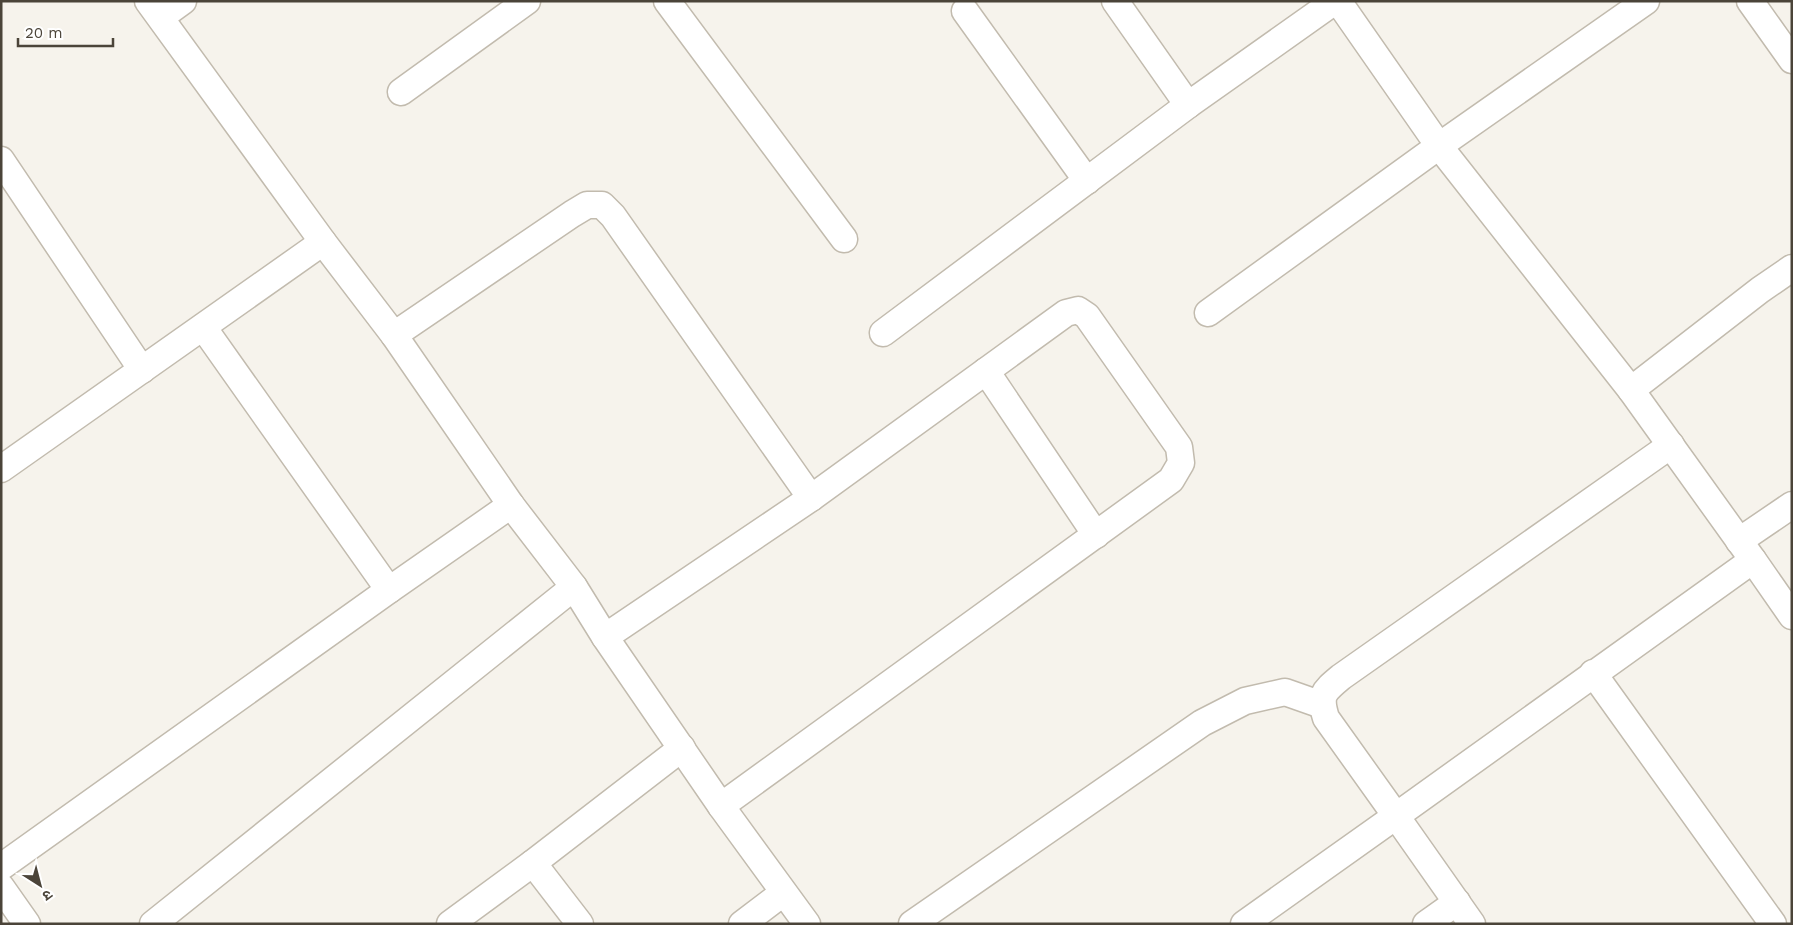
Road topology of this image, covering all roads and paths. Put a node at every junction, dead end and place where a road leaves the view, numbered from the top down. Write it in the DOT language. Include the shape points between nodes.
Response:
graph roads {
  1 [pos="183,1"];
  2 [pos="527,1"];
  3 [pos="667,1"];
  4 [pos="1115,1"];
  5 [pos="1336,1"];
  6 [pos="1646,1"];
  7 [pos="1750,1"];
  8 [pos="154,9"];
  9 [pos="965,11"];
  10 [pos="1792,60"];
  11 [pos="401,92"];
  12 [pos="1188,105"];
  13 [pos="1439,146"];
  14 [pos="1,160"];
  15 [pos="1087,181"];
  16 [pos="844,240"];
  17 [pos="323,242"];
  18 [pos="1792,268"];
  19 [pos="1208,313"];
  20 [pos="203,327"];
  21 [pos="883,333"];
  22 [pos="394,336"];
  23 [pos="142,370"];
  24 [pos="986,371"];
  25 [pos="1631,390"];
  26 [pos="1671,445"];
  27 [pos="1,469"];
  28 [pos="811,498"];
  29 [pos="511,505"];
  30 [pos="1792,505"];
  31 [pos="1096,535"];
  32 [pos="1746,550"];
  33 [pos="574,587"];
  34 [pos="389,590"];
  35 [pos="1792,616"];
  36 [pos="605,636"];
  37 [pos="1593,673"];
  38 [pos="1322,704"];
  39 [pos="682,748"];
  40 [pos="721,806"];
  41 [pos="1396,816"];
  42 [pos="533,863"];
  43 [pos="1,867"];
  44 [pos="1,887"];
  45 [pos="784,893"];
  46 [pos="1457,902"];
  47 [pos="27,924"];
  48 [pos="153,924"];
  49 [pos="450,924"];
  50 [pos="580,924"];
  51 [pos="742,924"];
  52 [pos="807,924"];
  53 [pos="912,924"];
  54 [pos="1244,924"];
  55 [pos="1426,924"];
  56 [pos="1472,924"];
  57 [pos="1773,924"];
  1 -- 8 [label="street"];
  2 -- 11 [label="street"];
  3 -- 16 [label="street"];
  4 -- 12 [label="street"];
  5 -- 12 [label="street"];
  5 -- 13 [label="street"];
  6 -- 13 [label="street"];
  7 -- 10 [label="street"];
  8 -- 17 [label="street"];
  9 -- 15 [label="street"];
  12 -- 15 [label="street"];
  13 -- 19 [label="street"];
  13 -- 25 [label="street"];
  14 -- 23 [label="street"];
  15 -- 21 [label="street"];
  17 -- 20 [label="street"];
  17 -- 22 [label="street"];
  18 -- 25 [label="street"];
  20 -- 23 [label="street"];
  20 -- 34 [label="street"];
  22 -- 28 [label="street" via="572,214 587,205 602,205 613,216"];
  22 -- 29 [label="street"];
  23 -- 27 [label="street"];
  24 -- 28 [label="street"];
  24 -- 31 [label="street"];
  24 -- 31 [label="street" via="1066,313 1078,310 1087,316 1179,447 1181,462 1171,480"];
  25 -- 26 [label="street"];
  26 -- 32 [label="street"];
  26 -- 38 [label="street" via="1341,677 1326,690"];
  28 -- 36 [label="street"];
  29 -- 33 [label="street"];
  29 -- 34 [label="street"];
  30 -- 32 [label="street"];
  31 -- 40 [label="street"];
  32 -- 35 [label="street"];
  32 -- 37 [label="street"];
  33 -- 36 [label="street"];
  33 -- 48 [label="street"];
  34 -- 43 [label="street"];
  36 -- 39 [label="street"];
  37 -- 41 [label="street"];
  37 -- 57 [label="street"];
  38 -- 41 [label="street" via="1326,718"];
  38 -- 53 [label="street" via="1286,692 1246,700 1202,723"];
  39 -- 40 [label="street"];
  39 -- 42 [label="street"];
  40 -- 45 [label="street"];
  41 -- 46 [label="street"];
  41 -- 54 [label="street"];
  42 -- 49 [label="street"];
  42 -- 50 [label="street"];
  44 -- 47 [label="street"];
  45 -- 51 [label="street"];
  45 -- 52 [label="street"];
  46 -- 55 [label="street"];
  46 -- 56 [label="street"];
}
